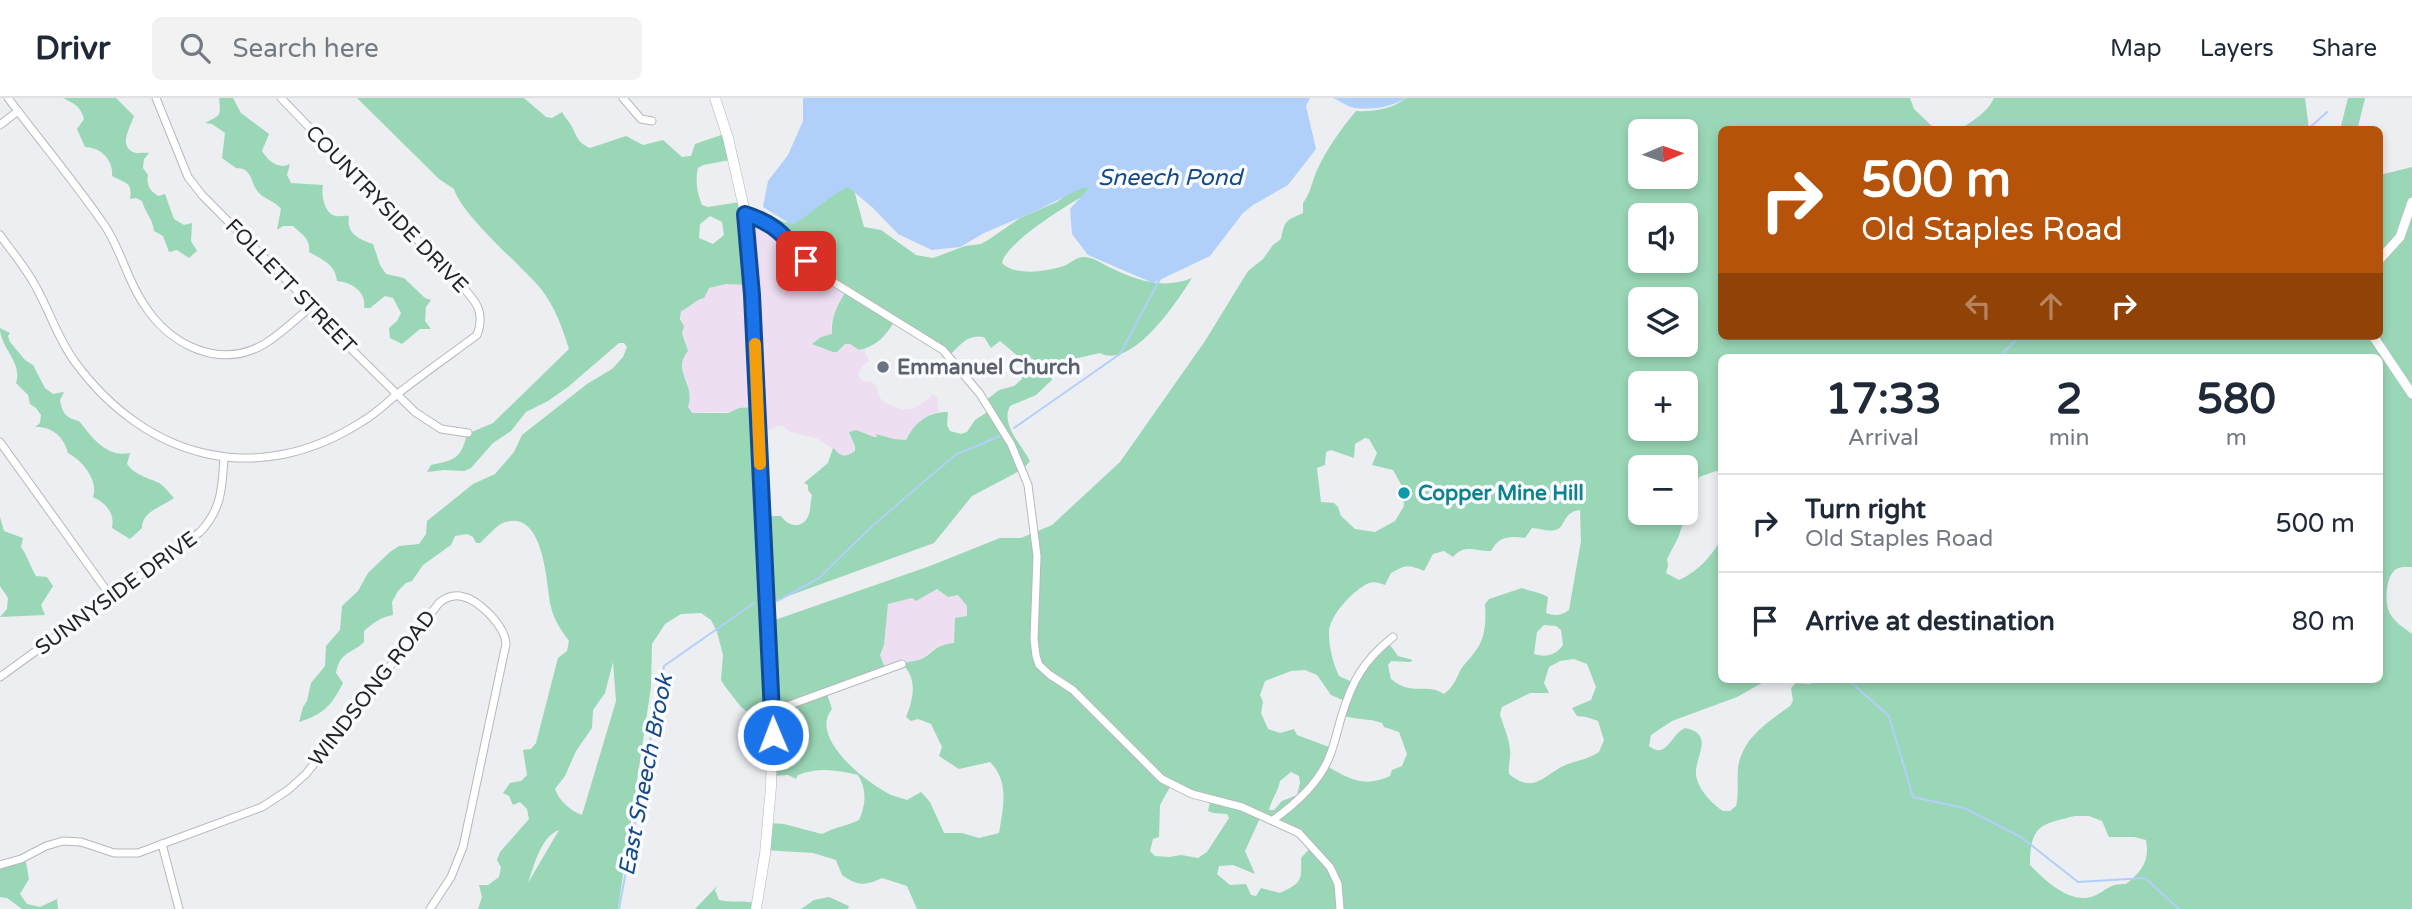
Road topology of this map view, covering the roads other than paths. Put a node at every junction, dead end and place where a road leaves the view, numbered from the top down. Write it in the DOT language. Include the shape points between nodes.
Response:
graph roads {
  1 [pos="8,98"];
  2 [pos="156,98"];
  3 [pos="281,98"];
  4 [pos="624,98"];
  5 [pos="715,98"];
  6 [pos="18,111"];
  7 [pos="652,121"];
  8 [pos="0,125"];
  9 [pos="2412,202"];
  10 [pos="745,214"];
  11 [pos="0,235"];
  12 [pos="2383,257"];
  13 [pos="312,306"];
  14 [pos="2375,340"];
  15 [pos="398,393"];
  16 [pos="2412,394"];
  17 [pos="468,433"];
  18 [pos="0,442"];
  19 [pos="224,458"];
  20 [pos="112,598"];
  21 [pos="1393,637"];
  22 [pos="902,664"];
  23 [pos="0,666"];
  24 [pos="3,675"];
  25 [pos="773,711"];
  26 [pos="1273,820"];
  27 [pos="162,844"];
  28 [pos="0,865"];
  29 [pos="179,909"];
  30 [pos="430,909"];
  31 [pos="756,909"];
  32 [pos="1340,909"];
  1 -- 6 [label="street"];
  2 -- 13 [label="street, FOLLETT STREET" via="188,177"];
  3 -- 15 [label="street, COUNTRYSIDE DRIVE" via="480,309 477,335"];
  4 -- 7 [label="street" via="641,118"];
  5 -- 10 [label="main road"];
  6 -- 8 [label="street"];
  6 -- 13 [label="street" via="105,226 144,305 176,340 215,353 246,352"];
  9 -- 12 [label="street" via="2400,237"];
  10 -- 25 [label="main road"];
  10 -- 26 [label="street" via="779,230 822,275 943,350 980,394 1011,444 1028,485 1037,556 1034,647 1039,665 1073,690 1162,779 1192,794"];
  11 -- 19 [label="street, COUNTRYSIDE DRIVE" via="37,289 62,343 110,402 167,442"];
  13 -- 15 [label="street, FOLLETT STREET"];
  14 -- 16 [label="street"];
  15 -- 17 [label="street, FOLLETT STREET" via="434,425"];
  15 -- 19 [label="street, COUNTRYSIDE DRIVE" via="363,421 327,441 279,456"];
  18 -- 20 [label="street"];
  19 -- 20 [label="street, SUNNYSIDE DRIVE" via="219,503 208,524"];
  20 -- 24 [label="street, SUNNYSIDE DRIVE"];
  21 -- 26 [label="street" via="1374,651 1356,678 1323,769 1300,799"];
  22 -- 25 [label="street"];
  23 -- 24 [label="street"];
  25 -- 31 [label="main road" via="771,787"];
  26 -- 32 [label="street" via="1299,833 1321,854 1338,884"];
  27 -- 28 [label="street, WINDSONG ROAD" via="126,854 63,841"];
  27 -- 29 [label="street"];
  27 -- 30 [label="street, WINDSONG ROAD" via="254,811 288,790 306,774 435,606 451,597 464,597 499,623 506,644 463,847 451,877"];
}
